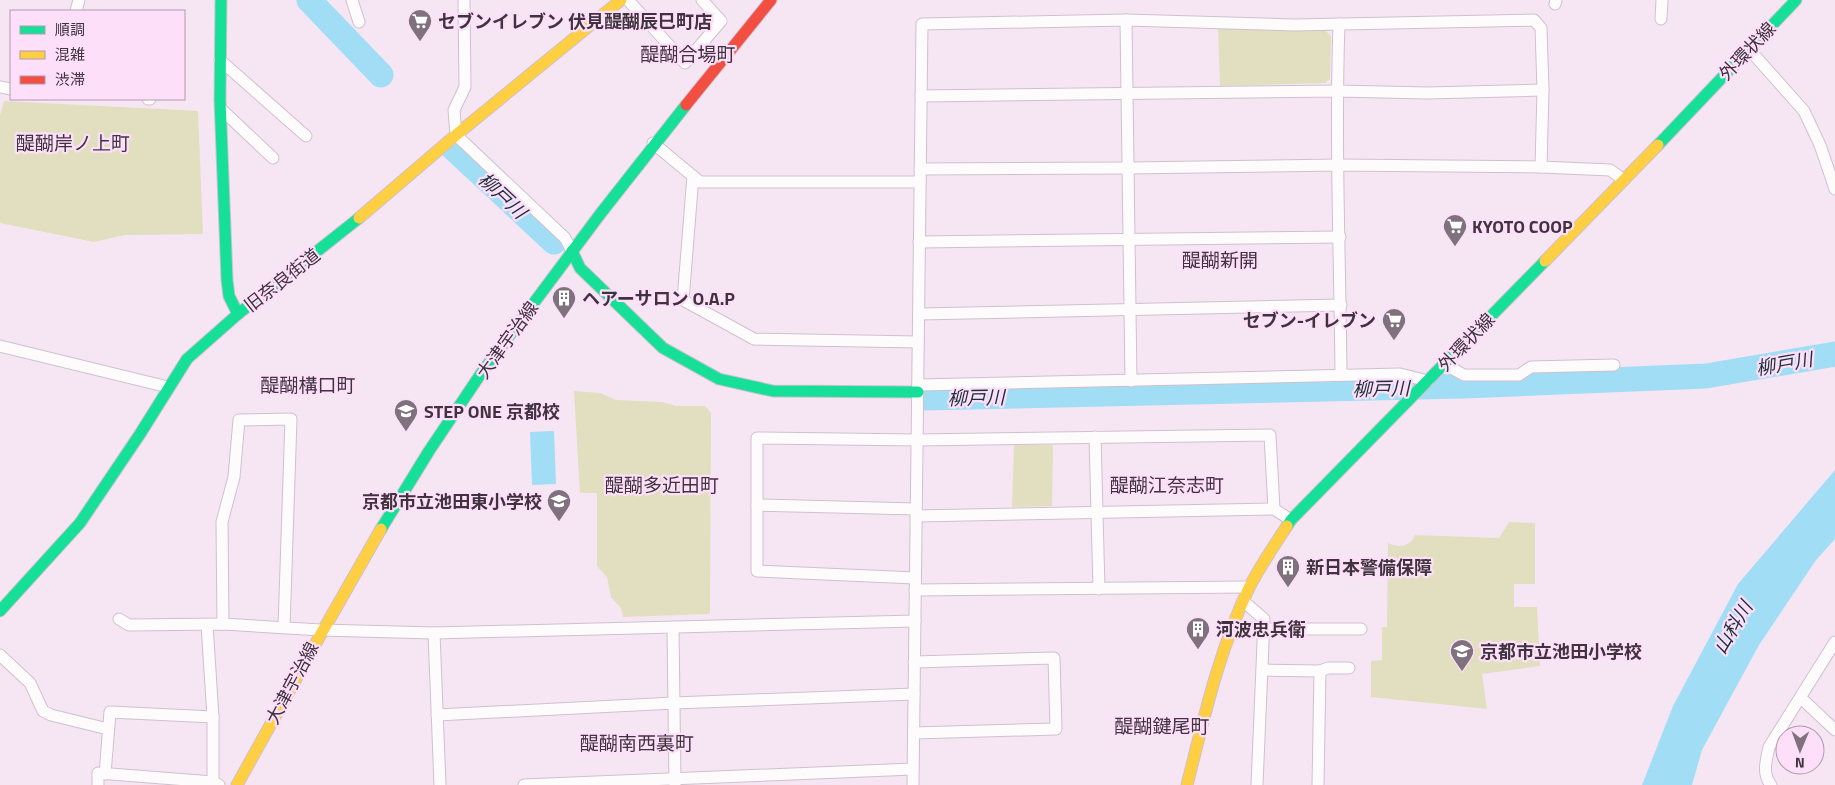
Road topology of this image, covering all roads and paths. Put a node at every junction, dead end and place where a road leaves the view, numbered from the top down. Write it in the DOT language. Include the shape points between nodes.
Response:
graph roads {
  1 [pos="222,0"];
  2 [pos="464,0"];
  3 [pos="621,0"];
  4 [pos="628,0"];
  5 [pos="702,0"];
  6 [pos="771,0"];
  7 [pos="1662,0"];
  8 [pos="1796,0"];
  9 [pos="354,1"];
  10 [pos="1661,19"];
  11 [pos="1126,20"];
  12 [pos="359,22"];
  13 [pos="1339,24"];
  14 [pos="1748,48"];
  15 [pos="220,60"];
  16 [pos="1543,90"];
  17 [pos="1336,91"];
  18 [pos="1127,94"];
  19 [pos="921,96"];
  20 [pos="221,109"];
  21 [pos="456,135"];
  22 [pos="306,136"];
  23 [pos="654,144"];
  24 [pos="273,158"];
  25 [pos="1338,164"];
  26 [pos="1542,167"];
  27 [pos="1128,168"];
  28 [pos="920,169"];
  29 [pos="693,176"];
  30 [pos="1624,180"];
  31 [pos="920,182"];
  32 [pos="1835,189"];
  33 [pos="1340,237"];
  34 [pos="1129,240"];
  35 [pos="919,242"];
  36 [pos="572,251"];
  37 [pos="1341,305"];
  38 [pos="1130,309"];
  39 [pos="238,314"];
  40 [pos="918,314"];
  41 [pos="918,342"];
  42 [pos="0,346"];
  43 [pos="1444,364"];
  44 [pos="1614,365"];
  45 [pos="1341,375"];
  46 [pos="1131,381"];
  47 [pos="1428,381"];
  48 [pos="168,387"];
  49 [pos="918,389"];
  50 [pos="1095,438"];
  51 [pos="917,440"];
  52 [pos="757,506"];
  53 [pos="1274,509"];
  54 [pos="916,512"];
  55 [pos="1098,513"];
  56 [pos="1291,520"];
  57 [pos="915,578"];
  58 [pos="1249,587"];
  59 [pos="1099,589"];
  60 [pos="915,590"];
  61 [pos="1243,601"];
  62 [pos="0,611"];
  63 [pos="119,619"];
  64 [pos="915,622"];
  65 [pos="223,624"];
  66 [pos="207,625"];
  67 [pos="284,627"];
  68 [pos="673,627"];
  69 [pos="1263,629"];
  70 [pos="321,630"];
  71 [pos="1361,630"];
  72 [pos="434,632"];
  73 [pos="1835,642"];
  74 [pos="0,655"];
  75 [pos="914,662"];
  76 [pos="1349,668"];
  77 [pos="1262,670"];
  78 [pos="1320,671"];
  79 [pos="914,694"];
  80 [pos="1801,698"];
  81 [pos="674,703"];
  82 [pos="437,715"];
  83 [pos="213,717"];
  84 [pos="108,729"];
  85 [pos="1835,730"];
  86 [pos="914,733"];
  87 [pos="913,769"];
  88 [pos="105,774"];
  89 [pos="675,782"];
  90 [pos="216,784"];
  91 [pos="98,785"];
  92 [pos="237,785"];
  93 [pos="440,785"];
  94 [pos="524,785"];
  95 [pos="913,785"];
  96 [pos="1187,785"];
  97 [pos="1257,785"];
  98 [pos="1318,785"];
  99 [pos="1771,785"];
  1 -- 15 [label="street"];
  2 -- 21 [label="street" via="465,87 454,110"];
  3 -- 21 [label="street, 旧奈良街道"];
  4 -- 5 [label="street" via="685,63 721,21"];
  6 -- 23 [label="street, 大津宇治線"];
  7 -- 10 [label="street"];
  8 -- 14 [label="street, 外環状線"];
  9 -- 12 [label="street"];
  11 -- 13 [label="street"];
  11 -- 18 [label="street"];
  11 -- 19 [label="street" via="922,24"];
  13 -- 16 [label="street" via="1534,20 1541,28"];
  13 -- 17 [label="street"];
  14 -- 30 [label="street, 外環状線"];
  14 -- 32 [label="street" via="1804,110"];
  15 -- 20 [label="street"];
  15 -- 22 [label="street"];
  16 -- 17 [label="street"];
  16 -- 26 [label="street"];
  17 -- 18 [label="street"];
  17 -- 25 [label="street"];
  18 -- 19 [label="street"];
  18 -- 27 [label="street"];
  19 -- 28 [label="street"];
  20 -- 24 [label="street"];
  20 -- 39 [label="street" via="227,280 229,296"];
  21 -- 36 [label="street" via="565,238"];
  21 -- 39 [label="street, 旧奈良街道" via="355,222"];
  23 -- 29 [label="street"];
  23 -- 36 [label="street, 大津宇治線"];
  25 -- 26 [label="street"];
  25 -- 27 [label="street"];
  25 -- 33 [label="street"];
  26 -- 30 [label="street" via="1610,170"];
  27 -- 28 [label="street"];
  27 -- 34 [label="street"];
  28 -- 31 [label="street"];
  29 -- 31 [label="street" via="700,182"];
  29 -- 41 [label="street" via="683,300 754,339"];
  30 -- 43 [label="street, 外環状線"];
  31 -- 35 [label="street"];
  33 -- 34 [label="street"];
  33 -- 37 [label="street"];
  34 -- 35 [label="street"];
  34 -- 38 [label="street"];
  35 -- 40 [label="street"];
  36 -- 49 [label="street" via="580,268 663,348 720,379 773,391"];
  36 -- 70 [label="street, 大津宇治線" via="460,404"];
  37 -- 38 [label="street"];
  37 -- 45 [label="street"];
  38 -- 40 [label="street"];
  38 -- 46 [label="street"];
  39 -- 48 [label="street, 旧奈良街道" via="187,360"];
  40 -- 41 [label="street"];
  41 -- 49 [label="street"];
  42 -- 48 [label="street"];
  43 -- 44 [label="street" via="1464,374 1519,376 1531,367"];
  43 -- 47 [label="street, 外環状線"];
  45 -- 46 [label="street"];
  45 -- 47 [label="street" via="1400,374"];
  46 -- 49 [label="street"];
  47 -- 56 [label="street, 外環状線"];
  48 -- 62 [label="street, 旧奈良街道" via="80,523"];
  49 -- 51 [label="street"];
  50 -- 51 [label="street"];
  50 -- 53 [label="street" via="1270,435"];
  50 -- 55 [label="street"];
  51 -- 52 [label="street" via="757,438"];
  51 -- 54 [label="street"];
  52 -- 54 [label="street"];
  52 -- 57 [label="street" via="757,571"];
  53 -- 55 [label="street"];
  53 -- 56 [label="street"];
  54 -- 55 [label="street"];
  54 -- 57 [label="street"];
  55 -- 59 [label="street"];
  56 -- 58 [label="street, 外環状線"];
  57 -- 60 [label="street"];
  58 -- 59 [label="street"];
  58 -- 61 [label="street, 外環状線"];
  59 -- 60 [label="street"];
  60 -- 64 [label="street"];
  61 -- 69 [label="street" via="1264,619"];
  61 -- 96 [label="street, 外環状線" via="1219,662"];
  63 -- 66 [label="street" via="129,625"];
  64 -- 68 [label="street"];
  64 -- 75 [label="street"];
  65 -- 66 [label="street"];
  65 -- 67 [label="street"];
  65 -- 67 [label="street" via="222,522 234,477 238,420 292,418"];
  66 -- 83 [label="street"];
  67 -- 70 [label="street"];
  68 -- 72 [label="street"];
  68 -- 81 [label="street"];
  69 -- 71 [label="street"];
  69 -- 77 [label="street"];
  70 -- 72 [label="street"];
  70 -- 92 [label="street, 大津宇治線"];
  72 -- 82 [label="street"];
  73 -- 80 [label="street"];
  74 -- 84 [label="street" via="30,683 43,711"];
  75 -- 79 [label="street"];
  75 -- 86 [label="street" via="1054,658 1056,728"];
  76 -- 78 [label="street"];
  77 -- 78 [label="street"];
  77 -- 97 [label="street"];
  78 -- 98 [label="street"];
  79 -- 81 [label="street"];
  79 -- 86 [label="street"];
  80 -- 85 [label="street"];
  80 -- 99 [label="street" via="1769,747 1765,765 1766,779"];
  81 -- 82 [label="street"];
  81 -- 89 [label="street"];
  82 -- 93 [label="street"];
  83 -- 84 [label="street" via="110,712"];
  83 -- 90 [label="street"];
  84 -- 88 [label="street"];
  86 -- 87 [label="street"];
  87 -- 89 [label="street"];
  87 -- 95 [label="street"];
  88 -- 90 [label="street"];
  88 -- 91 [label="street" via="98,774"];
  89 -- 94 [label="street"];
}
